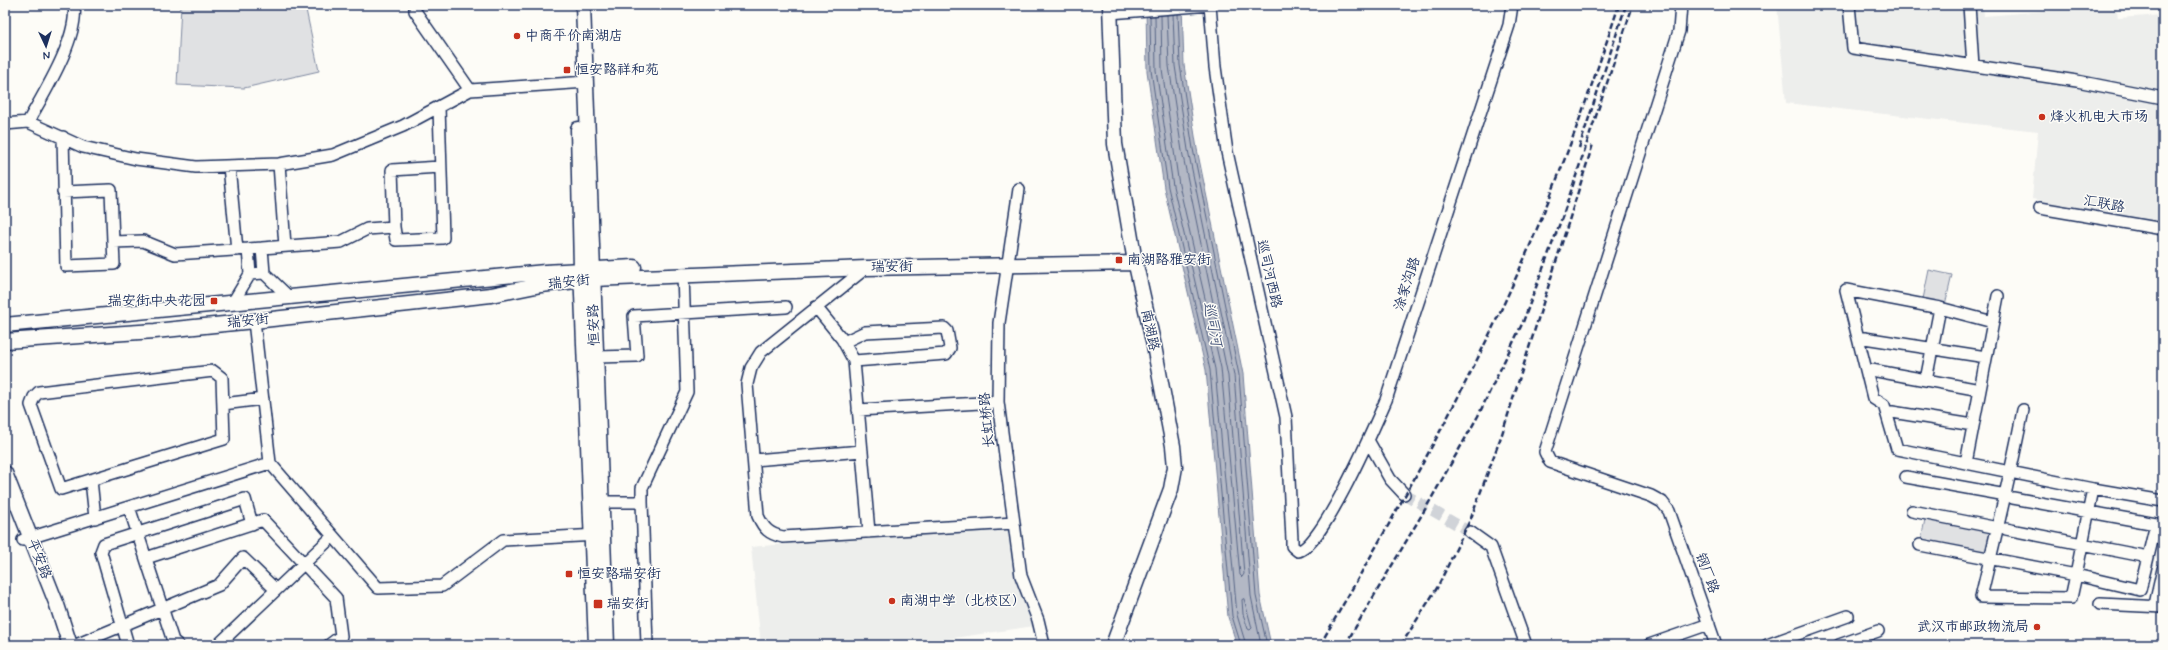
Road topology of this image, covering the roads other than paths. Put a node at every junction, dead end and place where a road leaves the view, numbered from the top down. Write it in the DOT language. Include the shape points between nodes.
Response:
graph roads {
  1 [pos="74,5"];
  2 [pos="415,5"];
  3 [pos="574,5"];
  4 [pos="583,5"];
  5 [pos="1210,5"];
  6 [pos="1512,5"];
  7 [pos="1681,5"];
  8 [pos="1849,5"];
  9 [pos="1969,5"];
  10 [pos="1110,9"];
  11 [pos="1973,66"];
  12 [pos="582,82"];
  13 [pos="470,90"];
  14 [pos="2163,98"];
  15 [pos="439,107"];
  16 [pos="28,122"];
  17 [pos="5,124"];
  18 [pos="63,138"];
  19 [pos="278,164"];
  20 [pos="229,166"];
  21 [pos="440,167"];
  22 [pos="1020,189"];
  23 [pos="63,192"];
  24 [pos="2040,208"];
  25 [pos="394,227"];
  26 [pos="2163,230"];
  27 [pos="113,242"];
  28 [pos="285,246"];
  29 [pos="262,248"];
  30 [pos="242,250"];
  31 [pos="1135,260"];
  32 [pos="1008,261"];
  33 [pos="866,268"];
  34 [pos="264,273"];
  35 [pos="250,274"];
  36 [pos="587,274"];
  37 [pos="683,274"];
  38 [pos="1998,296"];
  39 [pos="290,298"];
  40 [pos="232,304"];
  41 [pos="786,307"];
  42 [pos="816,307"];
  43 [pos="1940,308"];
  44 [pos="684,314"];
  45 [pos="254,321"];
  46 [pos="1993,322"];
  47 [pos="5,325"];
  48 [pos="1858,337"];
  49 [pos="5,341"];
  50 [pos="844,342"];
  51 [pos="1932,349"];
  52 [pos="596,357"];
  53 [pos="1986,358"];
  54 [pos="854,362"];
  55 [pos="1866,369"];
  56 [pos="1926,380"];
  57 [pos="1980,390"];
  58 [pos="263,399"];
  59 [pos="998,402"];
  60 [pos="223,404"];
  61 [pos="858,410"];
  62 [pos="2022,410"];
  63 [pos="1886,411"];
  64 [pos="1973,425"];
  65 [pos="1369,442"];
  66 [pos="862,451"];
  67 [pos="754,460"];
  68 [pos="270,463"];
  69 [pos="1966,463"];
  70 [pos="2012,472"];
  71 [pos="5,473"];
  72 [pos="1906,477"];
  73 [pos="91,480"];
  74 [pos="2093,489"];
  75 [pos="1404,494"];
  76 [pos="5,495"];
  77 [pos="2010,496"];
  78 [pos="2163,501"];
  79 [pos="601,502"];
  80 [pos="642,502"];
  81 [pos="129,507"];
  82 [pos="1912,511"];
  83 [pos="2089,511"];
  84 [pos="95,518"];
  85 [pos="1014,523"];
  86 [pos="252,524"];
  87 [pos="2002,528"];
  88 [pos="869,532"];
  89 [pos="1470,532"];
  90 [pos="138,533"];
  91 [pos="597,535"];
  92 [pos="333,536"];
  93 [pos="27,539"];
  94 [pos="2082,544"];
  95 [pos="1920,545"];
  96 [pos="1294,549"];
  97 [pos="2148,557"];
  98 [pos="146,558"];
  99 [pos="1990,559"];
  100 [pos="304,564"];
  101 [pos="2163,569"];
  102 [pos="2076,575"];
  103 [pos="276,590"];
  104 [pos="2159,603"];
  105 [pos="2100,604"];
  106 [pos="162,609"];
  107 [pos="1848,616"];
  108 [pos="1709,624"];
  109 [pos="123,626"];
  110 [pos="1878,631"];
  111 [pos="1794,641"];
  112 [pos="61,645"];
  113 [pos="70,645"];
  114 [pos="76,645"];
  115 [pos="128,645"];
  116 [pos="178,645"];
  117 [pos="218,645"];
  118 [pos="329,645"];
  119 [pos="596,645"];
  120 [pos="607,645"];
  121 [pos="646,645"];
  122 [pos="1044,645"];
  123 [pos="1113,645"];
  124 [pos="1526,645"];
  125 [pos="1649,645"];
  126 [pos="1716,645"];
  127 [pos="1767,645"];
  128 [pos="1839,645"];
  1 -- 16 [label="street" via="76,14 61,62"];
  2 -- 13 [label="street" via="416,11"];
  3 -- 12 [label="main road, 恒安路"];
  4 -- 12 [label="main road, 恒安路"];
  5 -- 10 [label="street"];
  5 -- 96 [label="street, 巡司河西路" via="1215,66 1227,152 1286,417"];
  6 -- 65 [label="street, 涂家沟路" via="1506,32 1386,400"];
  7 -- 108 [label="street, 钢厂路" via="1679,31 1545,452 1550,462 1662,502 1669,511"];
  8 -- 11 [label="street" via="1853,48"];
  9 -- 11 [label="street"];
  10 -- 31 [label="main road, 南湖路" via="1115,144"];
  11 -- 14 [label="street" via="2077,81"];
  12 -- 13 [label="street"];
  12 -- 36 [label="main road, 恒安路"];
  13 -- 15 [label="street"];
  15 -- 19 [label="street" via="403,126 333,155"];
  15 -- 21 [label="street"];
  16 -- 17 [label="street"];
  16 -- 18 [label="street"];
  18 -- 20 [label="street" via="83,147 136,159 196,168"];
  18 -- 23 [label="street"];
  19 -- 20 [label="street"];
  19 -- 28 [label="street"];
  20 -- 30 [label="street"];
  21 -- 25 [label="street" via="392,170"];
  21 -- 25 [label="street" via="443,238 396,240"];
  22 -- 32 [label="street, 长虹桥路"];
  23 -- 27 [label="street" via="111,190"];
  23 -- 27 [label="street" via="66,266 114,264"];
  24 -- 26 [label="street, 汇联路"];
  25 -- 28 [label="street" via="368,229 341,242"];
  27 -- 30 [label="street" via="143,241 175,254"];
  28 -- 29 [label="street"];
  29 -- 30 [label="street"];
  29 -- 34 [label="street"];
  30 -- 35 [label="street"];
  31 -- 32 [label="main road, 瑞安街"];
  31 -- 123 [label="main road, 南湖路" via="1165,401 1175,467 1170,489"];
  32 -- 33 [label="main road, 瑞安街"];
  32 -- 36 [label="main road, 瑞安街"];
  32 -- 59 [label="street, 长虹桥路" via="999,323"];
  33 -- 37 [label="main road, 瑞安街"];
  33 -- 42 [label="street"];
  34 -- 35 [label="street"];
  34 -- 39 [label="street"];
  35 -- 40 [label="street"];
  36 -- 37 [label="main road, 瑞安街"];
  36 -- 39 [label="main road, 瑞安街"];
  36 -- 45 [label="main road, 瑞安街" via="491,295"];
  36 -- 52 [label="main road, 恒安路"];
  36 -- 91 [label="main road, 恒安路"];
  37 -- 44 [label="street"];
  38 -- 46 [label="street"];
  39 -- 40 [label="main road, 瑞安街"];
  40 -- 47 [label="main road, 瑞安街"];
  41 -- 44 [label="street"];
  42 -- 50 [label="street"];
  42 -- 67 [label="street" via="761,352 751,368 747,384"];
  43 -- 46 [label="street"];
  43 -- 48 [label="street" via="1846,290"];
  43 -- 51 [label="street"];
  44 -- 52 [label="street" via="634,316 637,356"];
  44 -- 80 [label="street" via="687,392 642,488"];
  45 -- 49 [label="main road, 瑞安街" via="155,331"];
  45 -- 58 [label="street"];
  46 -- 53 [label="street"];
  48 -- 51 [label="street"];
  48 -- 55 [label="street"];
  50 -- 54 [label="street"];
  50 -- 54 [label="street" via="865,332 944,328 947,332 950,348 946,354"];
  51 -- 53 [label="street"];
  51 -- 56 [label="street"];
  52 -- 79 [label="main road, 恒安路"];
  53 -- 57 [label="street"];
  54 -- 61 [label="street"];
  55 -- 56 [label="street"];
  55 -- 63 [label="street" via="1873,398 1884,405"];
  56 -- 57 [label="street"];
  57 -- 64 [label="street"];
  58 -- 60 [label="street"];
  58 -- 68 [label="street"];
  59 -- 61 [label="street"];
  59 -- 85 [label="street, 长虹桥路"];
  60 -- 73 [label="street" via="224,439"];
  60 -- 73 [label="street" via="222,378 213,371 39,392 31,406 62,489"];
  61 -- 66 [label="street"];
  62 -- 70 [label="street"];
  63 -- 64 [label="street"];
  63 -- 69 [label="street" via="1897,449"];
  64 -- 69 [label="street"];
  65 -- 75 [label="street" via="1390,479"];
  65 -- 96 [label="street, 涂家沟路" via="1315,537 1306,549"];
  66 -- 67 [label="street"];
  66 -- 88 [label="street"];
  67 -- 88 [label="street" via="758,516 763,528 773,535 784,537"];
  68 -- 81 [label="street"];
  68 -- 92 [label="street"];
  69 -- 70 [label="street"];
  70 -- 74 [label="street"];
  70 -- 77 [label="street"];
  71 -- 93 [label="main road, 平安路"];
  72 -- 77 [label="street"];
  73 -- 84 [label="street"];
  74 -- 78 [label="street"];
  74 -- 83 [label="street"];
  76 -- 93 [label="main road, 平安路"];
  77 -- 83 [label="street"];
  77 -- 87 [label="street"];
  79 -- 80 [label="street"];
  79 -- 91 [label="main road, 恒安路"];
  80 -- 121 [label="street"];
  81 -- 84 [label="street"];
  81 -- 90 [label="street"];
  82 -- 87 [label="street"];
  83 -- 94 [label="street"];
  83 -- 97 [label="street" via="2156,524"];
  84 -- 93 [label="street"];
  85 -- 88 [label="street"];
  85 -- 122 [label="street, 长虹桥路" via="1021,576 1038,620"];
  86 -- 90 [label="street" via="245,499"];
  86 -- 98 [label="street"];
  86 -- 100 [label="street" via="263,520"];
  87 -- 94 [label="street"];
  87 -- 99 [label="street"];
  89 -- 124 [label="street" via="1491,547"];
  90 -- 98 [label="street"];
  90 -- 109 [label="street" via="104,544 101,552"];
  91 -- 92 [label="street" via="504,540 442,586 378,588"];
  91 -- 119 [label="main road, 恒安路"];
  91 -- 120 [label="main road, 恒安路"];
  92 -- 100 [label="street"];
  93 -- 112 [label="main road, 平安路"];
  93 -- 113 [label="main road, 平安路"];
  94 -- 97 [label="street"];
  94 -- 102 [label="street"];
  95 -- 99 [label="street"];
  97 -- 102 [label="street" via="2140,590"];
  98 -- 106 [label="street"];
  99 -- 102 [label="street"];
  99 -- 102 [label="street" via="1981,597 2071,598"];
  100 -- 103 [label="street"];
  100 -- 118 [label="street" via="336,598 341,636"];
  101 -- 104 [label="street"];
  103 -- 106 [label="street" via="243,558 219,585"];
  103 -- 117 [label="street"];
  104 -- 105 [label="street"];
  106 -- 109 [label="street"];
  106 -- 116 [label="street" via="173,641"];
  107 -- 111 [label="street"];
  108 -- 125 [label="street"];
  108 -- 126 [label="street, 钢厂路"];
  109 -- 114 [label="street"];
  109 -- 115 [label="street"];
  110 -- 128 [label="street"];
  111 -- 127 [label="street"];
}
